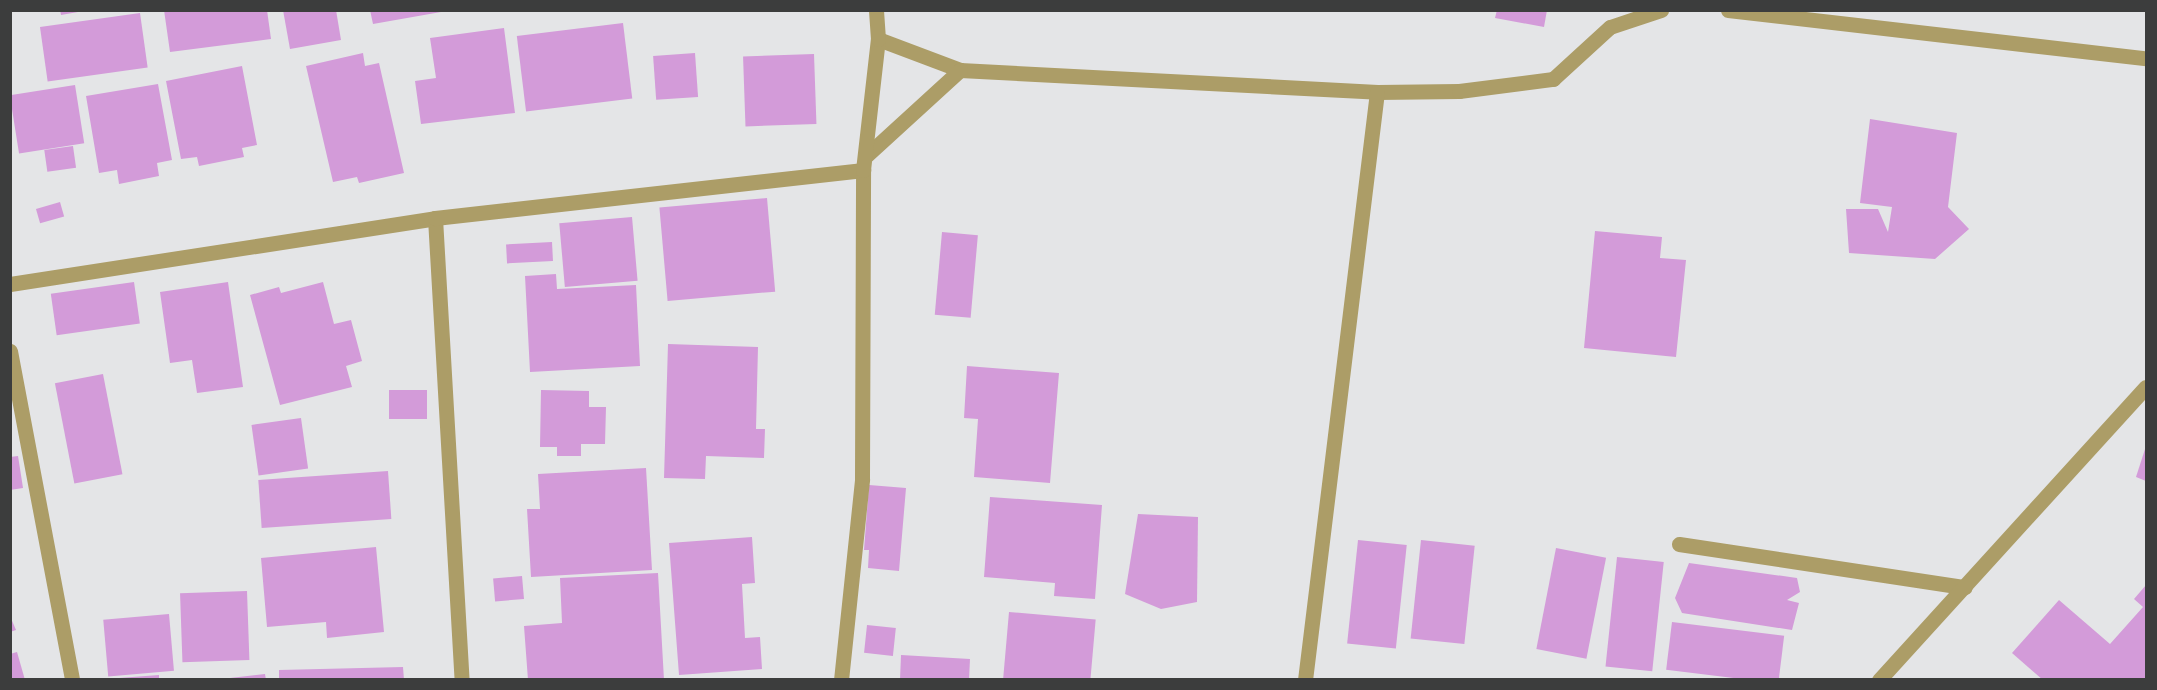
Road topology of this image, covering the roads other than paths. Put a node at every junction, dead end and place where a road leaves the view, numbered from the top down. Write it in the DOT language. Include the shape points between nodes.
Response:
graph roads {
  1 [pos="876,10"];
  2 [pos="1660,10"];
  3 [pos="1728,10"];
  4 [pos="878,39"];
  5 [pos="2146,58"];
  6 [pos="960,70"];
  7 [pos="1377,92"];
  8 [pos="867,155"];
  9 [pos="863,170"];
  10 [pos="435,218"];
  11 [pos="10,284"];
  12 [pos="10,351"];
  13 [pos="2146,387"];
  14 [pos="1679,544"];
  15 [pos="1965,587"];
  16 [pos="72,680"];
  17 [pos="462,680"];
  18 [pos="841,680"];
  19 [pos="1305,680"];
  20 [pos="1879,680"];
  1 -- 4 [label="street"];
  2 -- 7 [label="street" via="1610,27 1553,79 1491,88"];
  3 -- 5 [label="street"];
  4 -- 6 [label="street"];
  4 -- 8 [label="street"];
  6 -- 7 [label="street"];
  6 -- 8 [label="street"];
  7 -- 19 [label="street"];
  8 -- 9 [label="street"];
  9 -- 10 [label="street"];
  9 -- 18 [label="street" via="862,479"];
  10 -- 11 [label="street"];
  10 -- 17 [label="street"];
  12 -- 16 [label="street"];
  13 -- 15 [label="street"];
  14 -- 15 [label="street"];
  15 -- 20 [label="street"];
}
